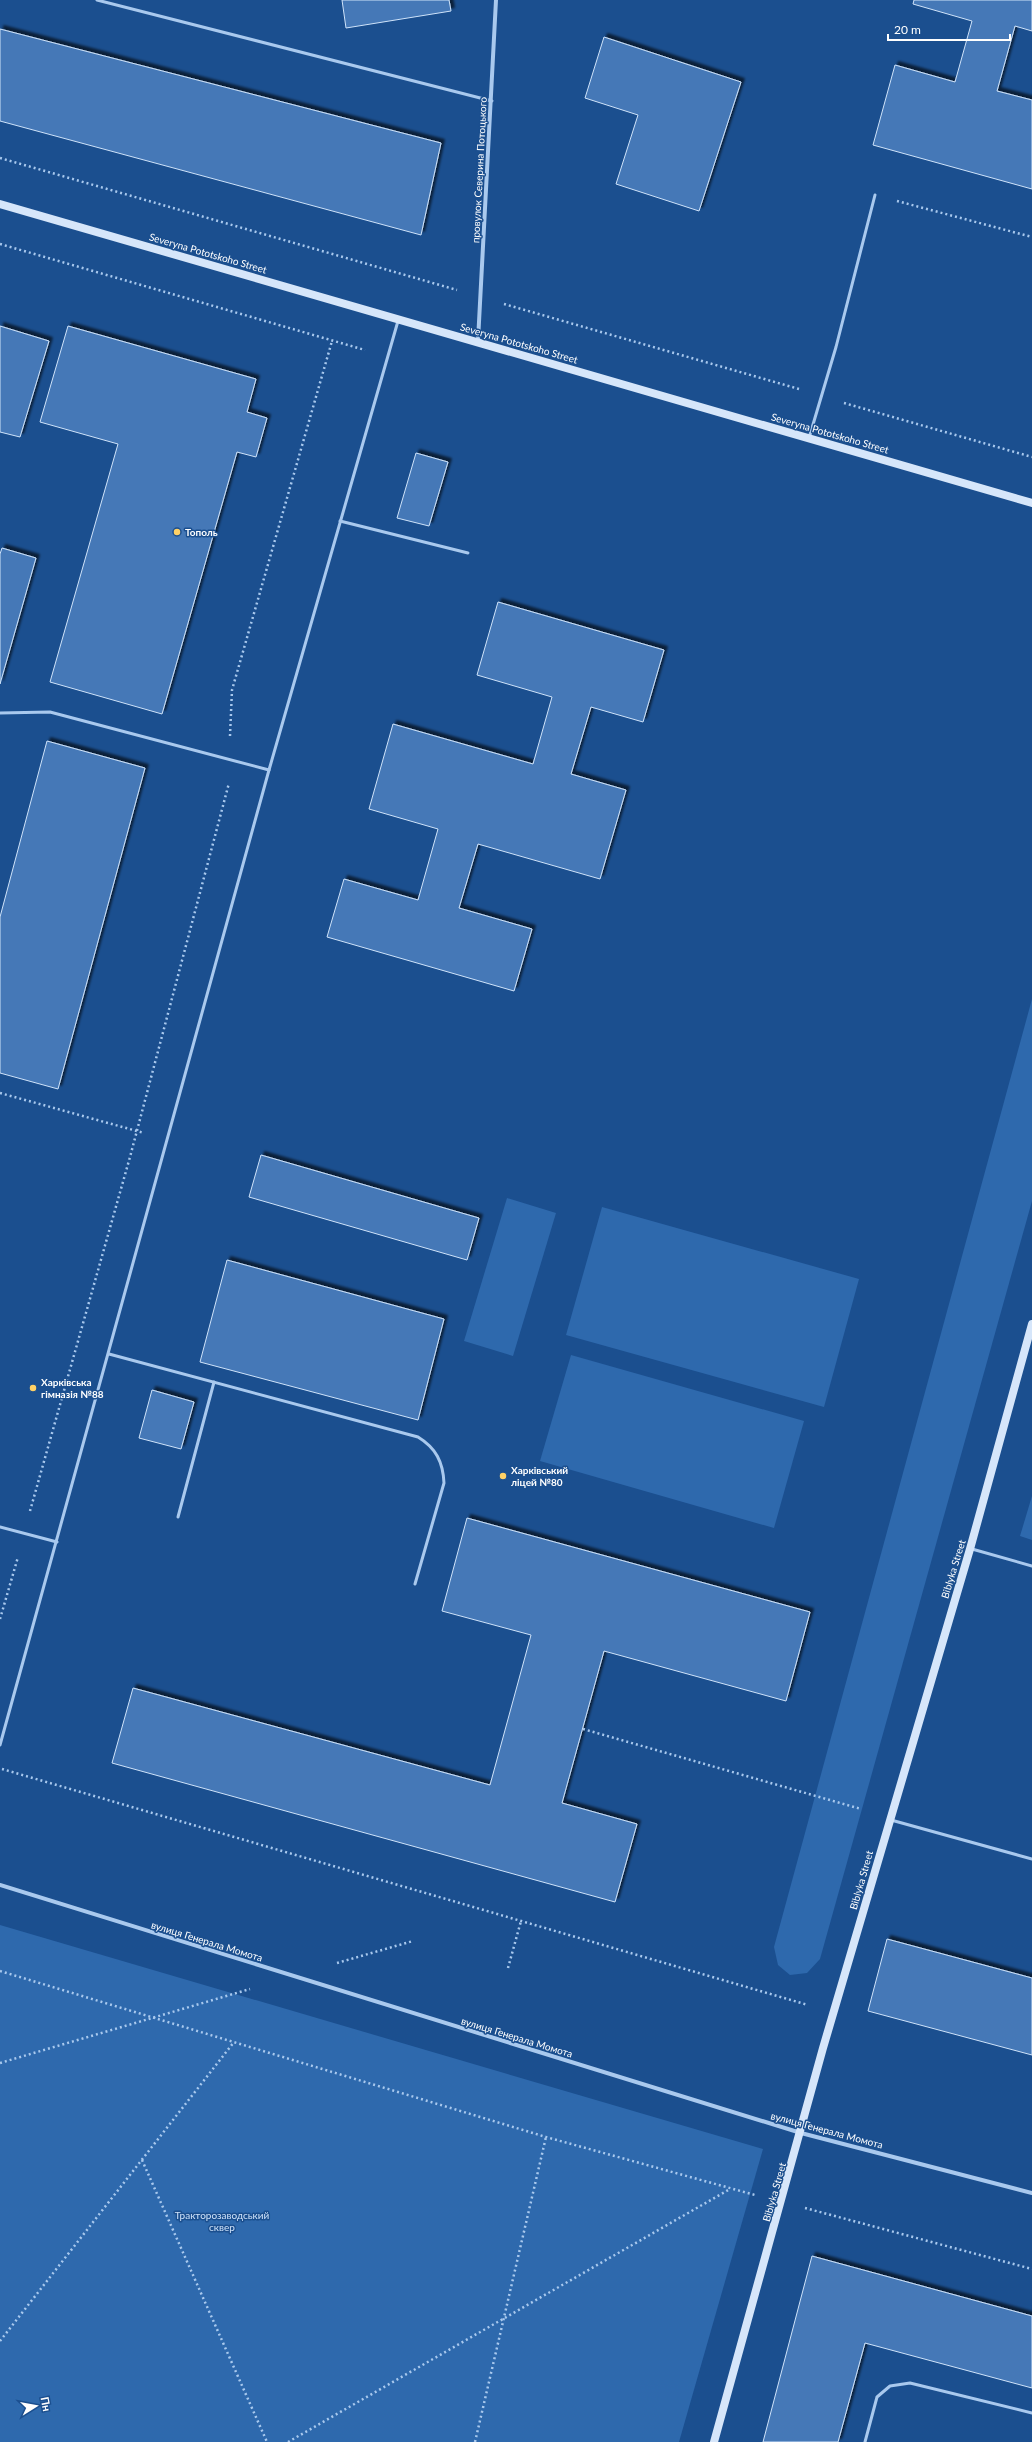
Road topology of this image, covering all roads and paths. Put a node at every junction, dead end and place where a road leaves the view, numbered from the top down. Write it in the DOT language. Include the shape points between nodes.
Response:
graph roads {
  1 [pos="97,0"];
  2 [pos="496,0"];
  3 [pos="492,101"];
  4 [pos="0,158"];
  5 [pos="875,195"];
  6 [pos="0,204"];
  7 [pos="1032,238"];
  8 [pos="0,244"];
  9 [pos="480,297"];
  10 [pos="398,318"];
  11 [pos="332,341"];
  12 [pos="478,341"];
  13 [pos="386,356"];
  14 [pos="821,396"];
  15 [pos="809,438"];
  16 [pos="1032,457"];
  17 [pos="1032,503"];
  18 [pos="340,521"];
  19 [pos="468,553"];
  20 [pos="0,714"];
  21 [pos="230,737"];
  22 [pos="269,770"];
  23 [pos="230,780"];
  24 [pos="0,1093"];
  25 [pos="168,1139"];
  26 [pos="1032,1324"];
  27 [pos="109,1354"];
  28 [pos="214,1382"];
  29 [pos="178,1517"];
  30 [pos="28,1519"];
  31 [pos="0,1527"];
  32 [pos="57,1542"];
  33 [pos="970,1549"];
  34 [pos="20,1550"];
  35 [pos="1032,1566"];
  36 [pos="415,1584"];
  37 [pos="0,1619"];
  38 [pos="583,1729"];
  39 [pos="0,1745"];
  40 [pos="0,1768"];
  41 [pos="861,1809"];
  42 [pos="889,1820"];
  43 [pos="1032,1859"];
  44 [pos="0,1885"];
  45 [pos="521,1921"];
  46 [pos="413,1941"];
  47 [pos="508,1968"];
  48 [pos="0,1971"];
  49 [pos="294,1976"];
  50 [pos="808,2005"];
  51 [pos="153,2018"];
  52 [pos="234,2042"];
  53 [pos="0,2063"];
  54 [pos="801,2133"];
  55 [pos="546,2137"];
  56 [pos="142,2160"];
  57 [pos="731,2188"];
  58 [pos="1032,2193"];
  59 [pos="757,2195"];
  60 [pos="804,2208"];
  61 [pos="1032,2269"];
  62 [pos="504,2318"];
  63 [pos="0,2341"];
  64 [pos="1032,2413"];
  65 [pos="267,2442"];
  66 [pos="288,2442"];
  67 [pos="475,2442"];
  68 [pos="714,2442"];
  69 [pos="865,2442"];
  1 -- 3 [label="lane"];
  2 -- 3 [label="street, провулок Северина Потоцького"];
  3 -- 9 [label="street, провулок Северина Потоцького"];
  4 -- 9 [label="path"];
  5 -- 7 [label="path"];
  5 -- 14 [label="lane"];
  6 -- 10 [label="street, Severyna Pototskoho Street"];
  8 -- 11 [label="path"];
  9 -- 12 [label="street, провулок Северина Потоцького"];
  9 -- 14 [label="path"];
  10 -- 12 [label="street, Severyna Pototskoho Street"];
  10 -- 13 [label="lane"];
  11 -- 13 [label="path"];
  11 -- 21 [label="path" via="232,690"];
  12 -- 15 [label="street, Severyna Pototskoho Street"];
  13 -- 18 [label="lane"];
  14 -- 15 [label="lane"];
  14 -- 16 [label="path"];
  15 -- 17 [label="street, Severyna Pototskoho Street"];
  18 -- 19 [label="lane"];
  18 -- 22 [label="lane"];
  20 -- 22 [label="lane" via="50,712"];
  22 -- 25 [label="lane"];
  23 -- 30 [label="path" via="130,1158"];
  24 -- 25 [label="path"];
  25 -- 27 [label="lane"];
  26 -- 33 [label="street, Biblyka Street"];
  27 -- 28 [label="lane"];
  27 -- 32 [label="lane"];
  28 -- 29 [label="lane"];
  28 -- 36 [label="lane" via="418,1437 429,1444 438,1455 444,1483"];
  31 -- 32 [label="lane"];
  32 -- 39 [label="lane"];
  33 -- 35 [label="lane"];
  33 -- 42 [label="street, Biblyka Street"];
  34 -- 37 [label="path"];
  38 -- 41 [label="path"];
  40 -- 45 [label="path"];
  42 -- 43 [label="lane"];
  42 -- 54 [label="street, Biblyka Street" via="822,2048"];
  44 -- 49 [label="street, вулиця Генерала Момота"];
  45 -- 47 [label="path"];
  45 -- 50 [label="path"];
  46 -- 49 [label="path"];
  48 -- 51 [label="path"];
  49 -- 51 [label="path"];
  49 -- 54 [label="street, вулиця Генерала Момота"];
  51 -- 52 [label="path"];
  51 -- 53 [label="path"];
  52 -- 55 [label="path"];
  52 -- 56 [label="path"];
  54 -- 58 [label="street, вулиця Генерала Момота"];
  54 -- 68 [label="street, Biblyka Street"];
  55 -- 57 [label="path"];
  55 -- 62 [label="path"];
  56 -- 63 [label="path"];
  56 -- 65 [label="path"];
  57 -- 59 [label="path"];
  57 -- 62 [label="path"];
  60 -- 61 [label="path"];
  62 -- 66 [label="path"];
  62 -- 67 [label="path"];
  64 -- 69 [label="lane" via="910,2383 890,2386 877,2397"];
}
